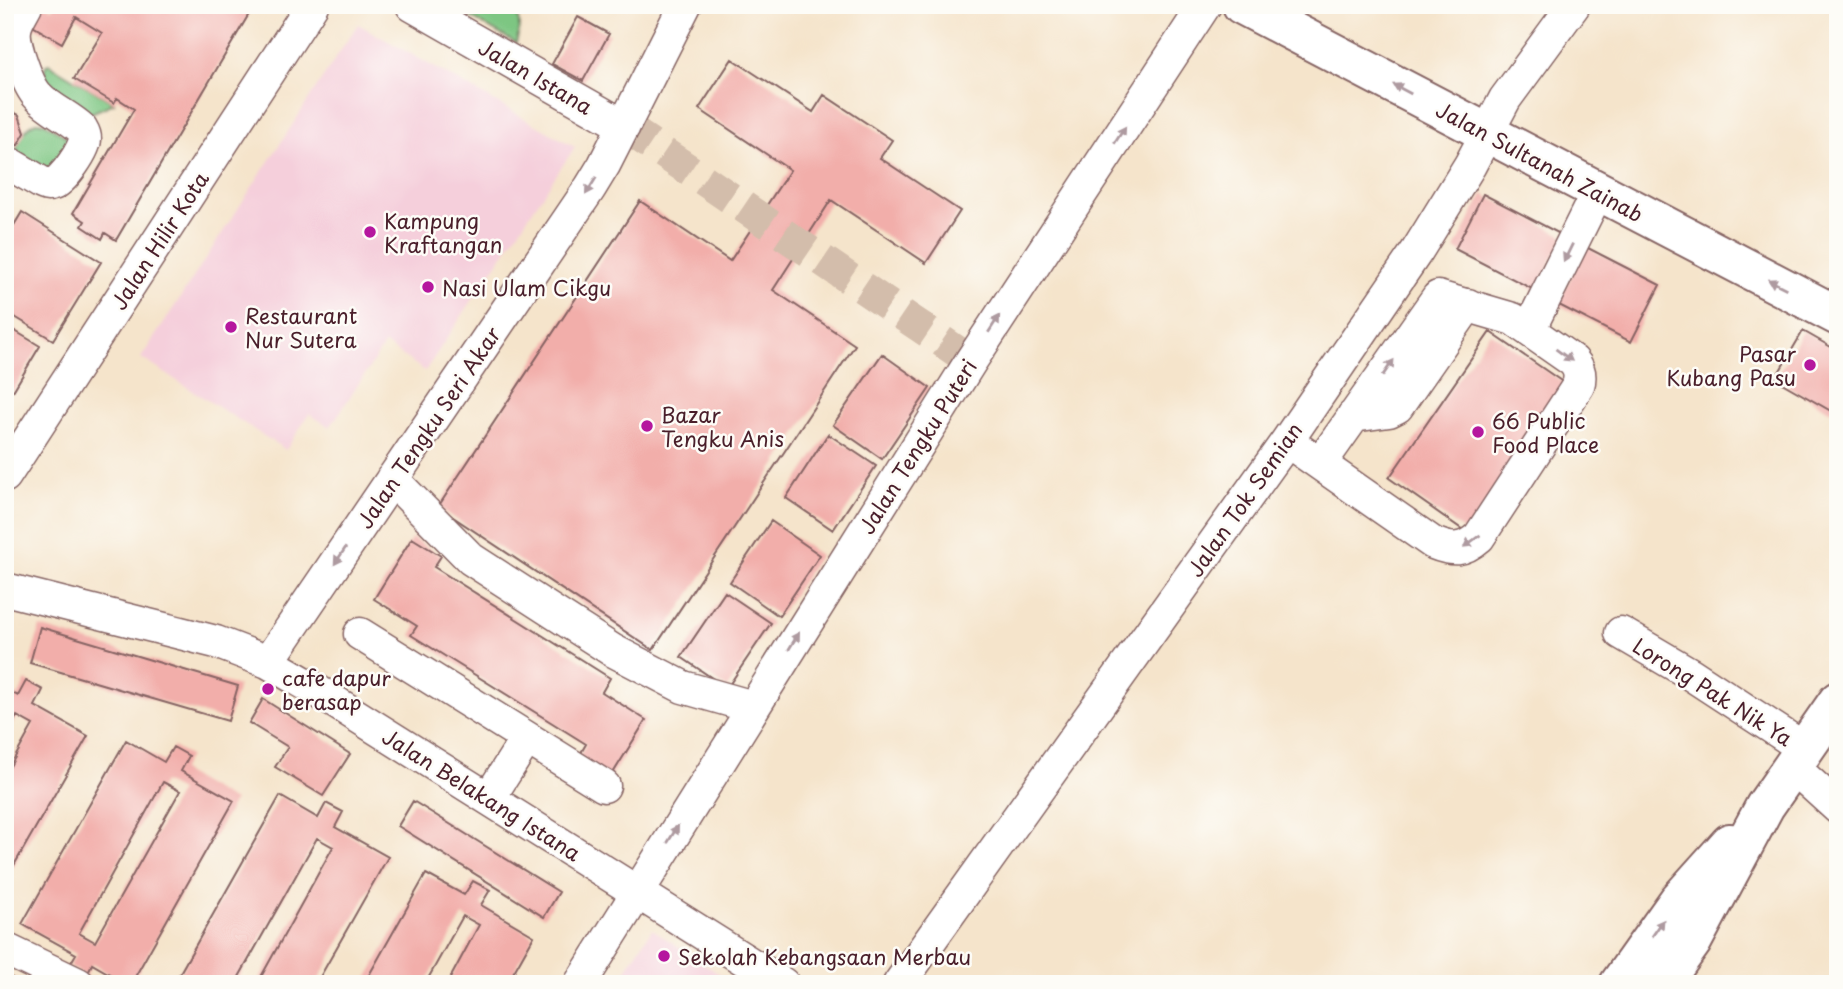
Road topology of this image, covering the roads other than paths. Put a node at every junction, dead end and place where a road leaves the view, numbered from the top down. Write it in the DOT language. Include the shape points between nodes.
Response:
graph roads {
  1 [pos="26,5"];
  2 [pos="312,5"];
  3 [pos="412,5"];
  4 [pos="685,5"];
  5 [pos="1205,5"];
  6 [pos="1242,5"];
  7 [pos="1574,5"];
  8 [pos="624,126"];
  9 [pos="1487,134"];
  10 [pos="5,161"];
  11 [pos="1598,191"];
  12 [pos="1838,316"];
  13 [pos="1529,330"];
  14 [pos="1287,440"];
  15 [pos="1320,464"];
  16 [pos="5,476"];
  17 [pos="392,479"];
  18 [pos="5,589"];
  19 [pos="1621,633"];
  20 [pos="360,634"];
  21 [pos="268,662"];
  22 [pos="1838,701"];
  23 [pos="753,707"];
  24 [pos="527,738"];
  25 [pos="1799,758"];
  26 [pos="604,786"];
  27 [pos="489,799"];
  28 [pos="1766,806"];
  29 [pos="1838,808"];
  30 [pos="637,891"];
  31 [pos="5,950"];
  32 [pos="78,984"];
  33 [pos="580,984"];
  34 [pos="783,984"];
  35 [pos="899,984"];
  36 [pos="1619,984"];
  37 [pos="1662,984"];
  1 -- 10 [label="street" via="15,29 29,82 40,98 81,128 85,141 54,184 42,183"];
  2 -- 16 [label="street, Jalan Hilir Kota"];
  3 -- 8 [label="street, Jalan Istana"];
  4 -- 8 [label="street, Jalan Tengku Seri Akar"];
  23 -- 5 [label="street, Jalan Tengku Puteri, one-way" via="971,361"];
  9 -- 6 [label="main road, Jalan Sultanah Zainab, one-way"];
  7 -- 9 [label="street, Jalan Tok Semian" via="1506,99"];
  8 -- 17 [label="street, Jalan Tengku Seri Akar, one-way" via="590,188"];
  9 -- 11 [label="main road, Jalan Sultanah Zainab"];
  9 -- 14 [label="street, Jalan Tok Semian" via="1417,250"];
  12 -- 11 [label="main road, Jalan Sultanah Zainab, one-way"];
  11 -- 13 [label="street, one-way"];
  15 -- 13 [label="street, one-way" via="1438,297 1513,319"];
  13 -- 15 [label="street, one-way" via="1577,366 1578,386 1469,546 1458,549 1433,543"];
  14 -- 15 [label="street"];
  14 -- 35 [label="street, Jalan Tok Semian"];
  17 -- 21 [label="street, Jalan Tengku Seri Akar, one-way"];
  17 -- 23 [label="street" via="471,559 612,650 683,687"];
  18 -- 21 [label="street, Jalan Belakang Istana" via="216,642"];
  19 -- 25 [label="street, Lorong Pak Nik Ya" via="1689,673"];
  20 -- 24 [label="street"];
  21 -- 27 [label="street, Jalan Belakang Istana"];
  22 -- 25 [label="main road"];
  30 -- 23 [label="street, Jalan Tengku Puteri, one-way"];
  24 -- 26 [label="street"];
  24 -- 27 [label="street"];
  25 -- 28 [label="main road"];
  25 -- 29 [label="street, Lorong Pak Nik Ya"];
  27 -- 30 [label="street, Jalan Belakang Istana"];
  36 -- 28 [label="main road, one-way" via="1686,891"];
  28 -- 37 [label="main road" via="1692,942"];
  30 -- 33 [label="street, Jalan Tengku Puteri"];
  30 -- 34 [label="street, Jalan Belakang Istana"];
  31 -- 32 [label="street"];
}
